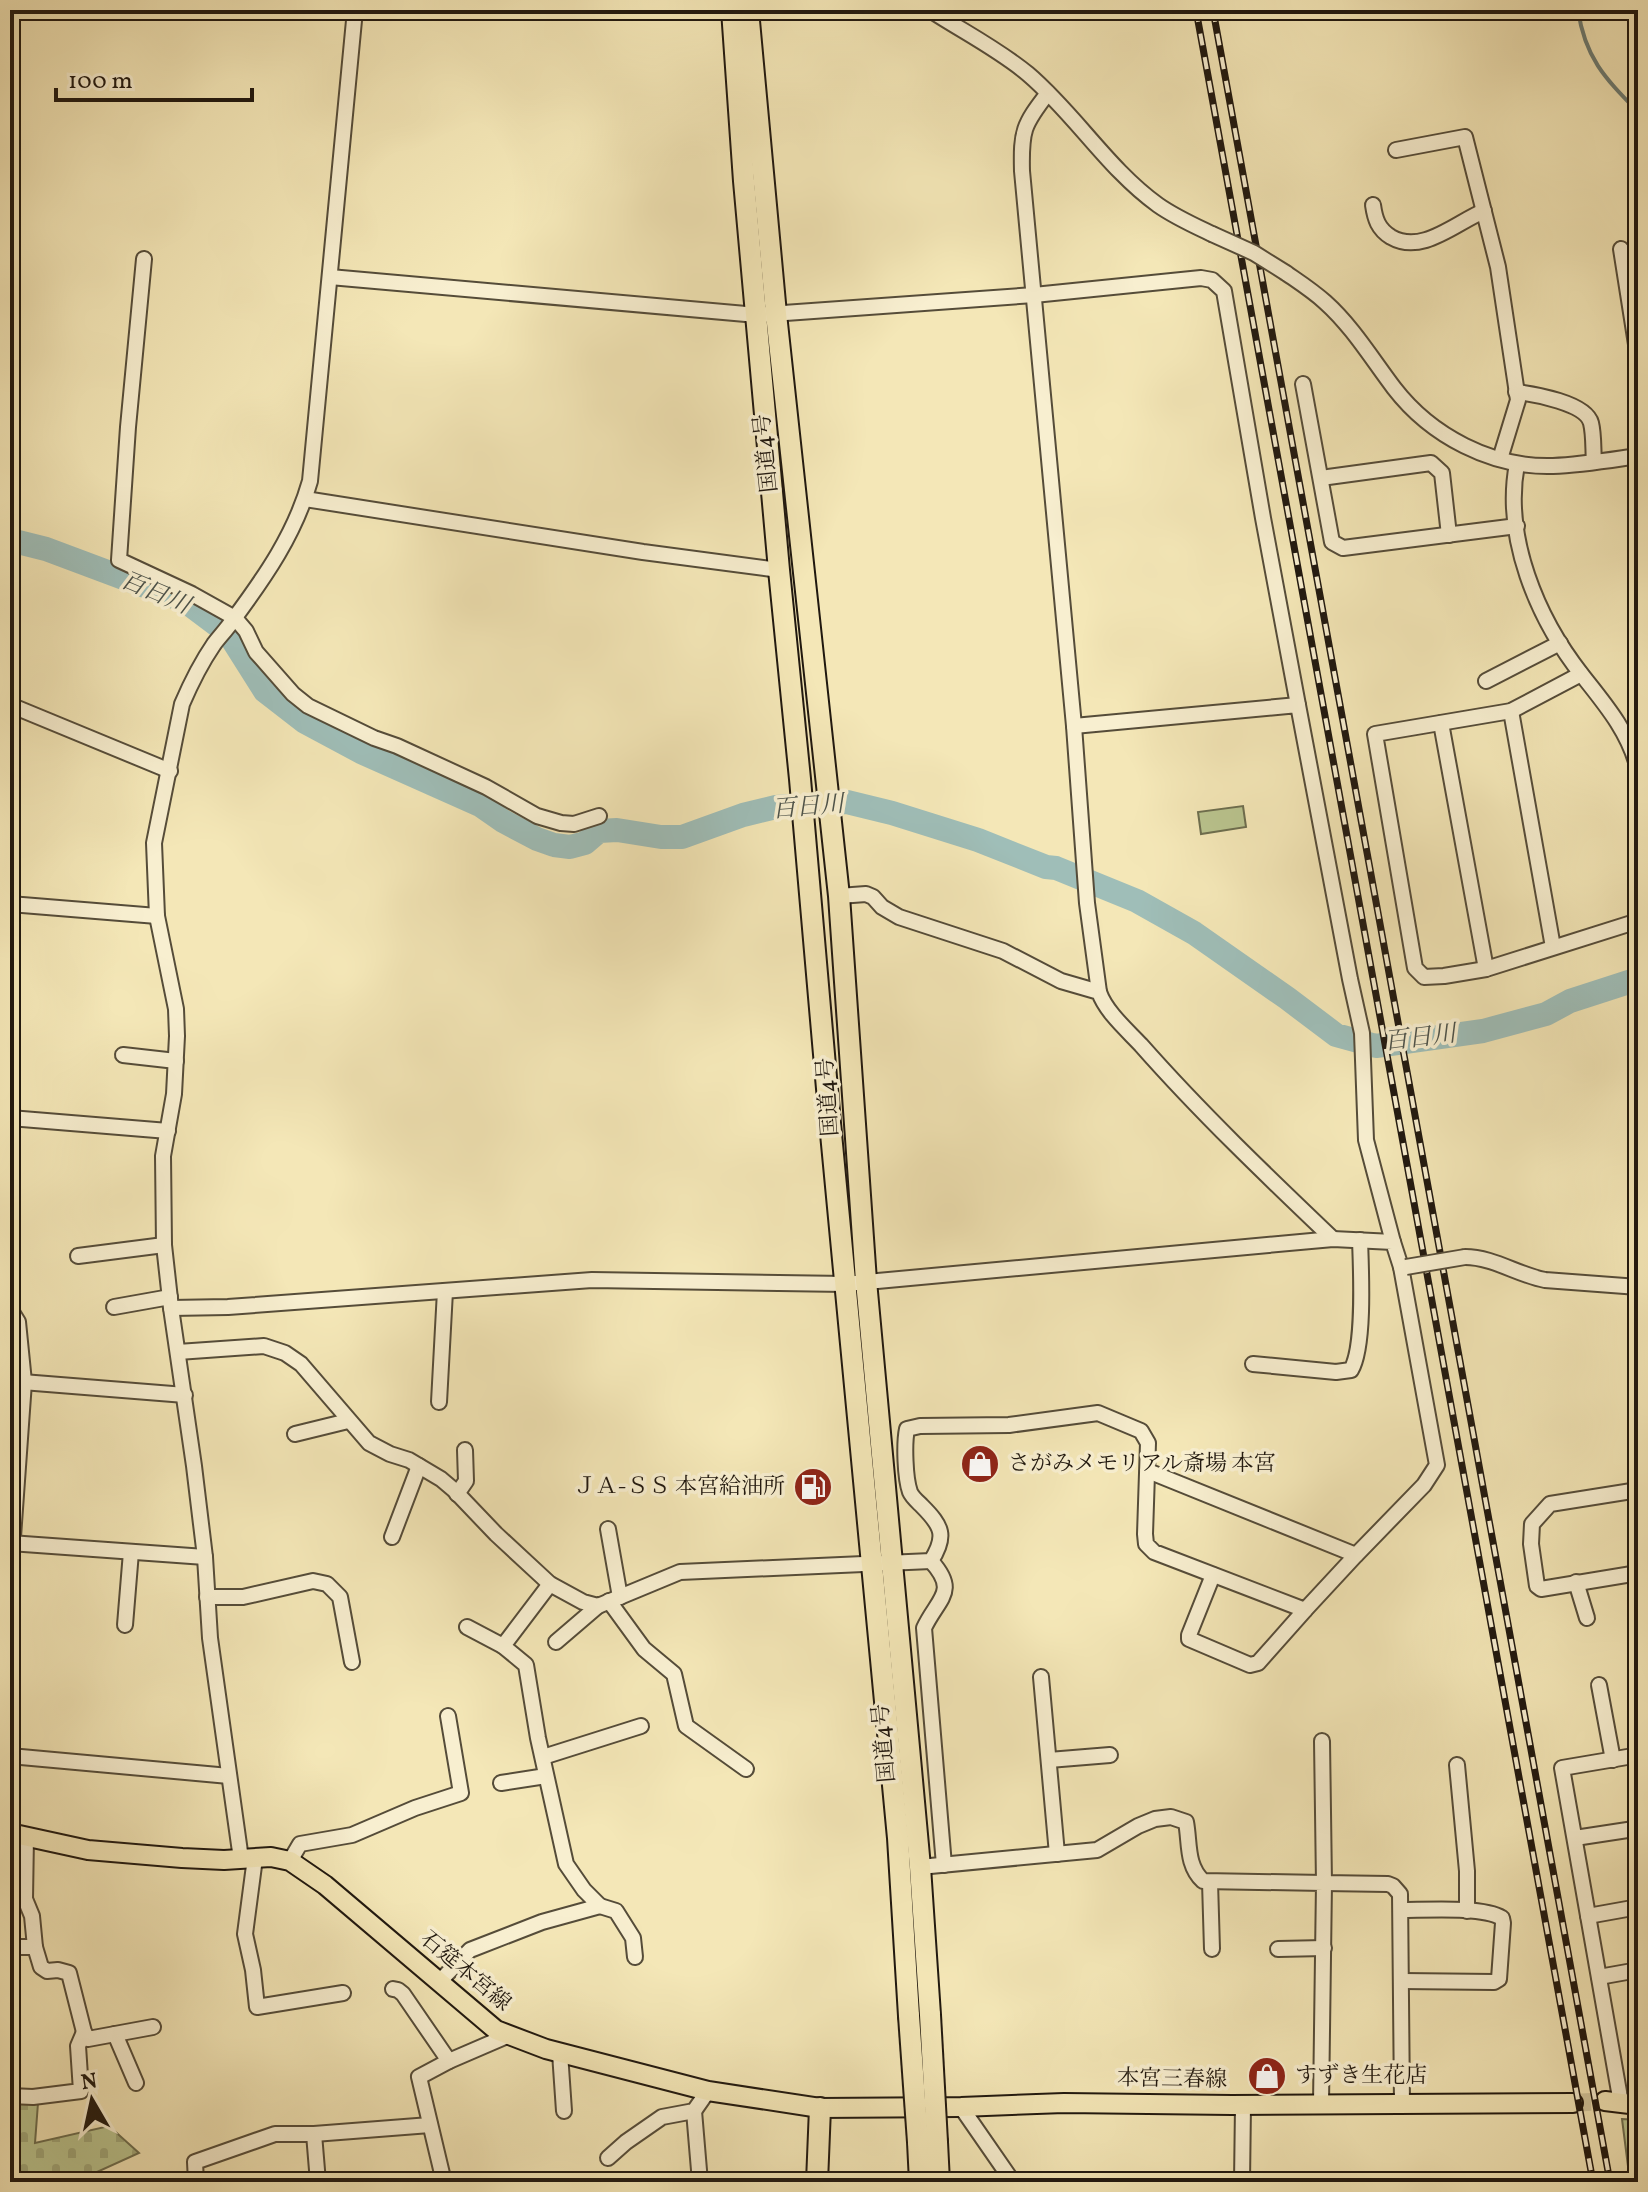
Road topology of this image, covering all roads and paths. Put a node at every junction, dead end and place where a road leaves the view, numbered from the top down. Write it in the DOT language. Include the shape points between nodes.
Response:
graph roads {
  1 [pos="355,10"];
  2 [pos="732,10"];
  3 [pos="748,10"];
  4 [pos="930,10"];
  5 [pos="1048,93"];
  6 [pos="1396,150"];
  7 [pos="1373,205"];
  8 [pos="1484,211"];
  9 [pos="1621,249"];
  10 [pos="144,259"];
  11 [pos="330,277"];
  12 [pos="1034,295"];
  13 [pos="767,314"];
  14 [pos="1638,357"];
  15 [pos="1303,384"];
  16 [pos="1516,392"];
  17 [pos="1638,456"];
  18 [pos="1500,459"];
  19 [pos="1594,462"];
  20 [pos="1517,464"];
  21 [pos="1321,478"];
  22 [pos="305,499"];
  23 [pos="1517,526"];
  24 [pos="1449,535"];
  25 [pos="779,570"];
  26 [pos="234,620"];
  27 [pos="1560,643"];
  28 [pos="1581,674"];
  29 [pos="1486,681"];
  30 [pos="10,705"];
  31 [pos="1298,705"];
  32 [pos="1511,711"];
  33 [pos="1441,723"];
  34 [pos="1074,726"];
  35 [pos="1638,769"];
  36 [pos="170,771"];
  37 [pos="599,816"];
  38 [pos="839,896"];
  39 [pos="10,904"];
  40 [pos="157,916"];
  41 [pos="1638,921"];
  42 [pos="1553,947"];
  43 [pos="1486,969"];
  44 [pos="1099,992"];
  45 [pos="123,1055"];
  46 [pos="176,1061"];
  47 [pos="10,1118"];
  48 [pos="168,1131"];
  49 [pos="1333,1239"];
  50 [pos="1360,1240"];
  51 [pos="1393,1242"];
  52 [pos="164,1245"];
  53 [pos="78,1256"];
  54 [pos="1404,1267"];
  55 [pos="866,1281"];
  56 [pos="845,1284"];
  57 [pos="1638,1287"];
  58 [pos="445,1291"];
  59 [pos="171,1302"];
  60 [pos="114,1307"];
  61 [pos="10,1309"];
  62 [pos="178,1352"];
  63 [pos="1253,1364"];
  64 [pos="17,1381"];
  65 [pos="185,1395"];
  66 [pos="439,1402"];
  67 [pos="348,1421"];
  68 [pos="295,1434"];
  69 [pos="465,1450"];
  70 [pos="419,1466"];
  71 [pos="1148,1471"];
  72 [pos="14,1478"];
  73 [pos="1638,1490"];
  74 [pos="457,1494"];
  75 [pos="608,1529"];
  76 [pos="392,1537"];
  77 [pos="10,1544"];
  78 [pos="131,1552"];
  79 [pos="1356,1555"];
  80 [pos="205,1557"];
  81 [pos="931,1561"];
  82 [pos="883,1563"];
  83 [pos="1638,1573"];
  84 [pos="1213,1575"];
  85 [pos="1576,1582"];
  86 [pos="550,1584"];
  87 [pos="207,1597"];
  88 [pos="609,1601"];
  89 [pos="1305,1610"];
  90 [pos="1587,1618"];
  91 [pos="125,1625"];
  92 [pos="467,1627"];
  93 [pos="556,1642"];
  94 [pos="503,1646"];
  95 [pos="352,1662"];
  96 [pos="1041,1677"];
  97 [pos="1599,1685"];
  98 [pos="448,1716"];
  99 [pos="641,1726"];
  100 [pos="1322,1741"];
  101 [pos="1110,1755"];
  102 [pos="10,1756"];
  103 [pos="1633,1756"];
  104 [pos="543,1757"];
  105 [pos="1049,1760"];
  106 [pos="1613,1760"];
  107 [pos="1457,1765"];
  108 [pos="746,1769"];
  109 [pos="229,1776"];
  110 [pos="546,1776"];
  111 [pos="501,1783"];
  112 [pos="1634,1829"];
  113 [pos="18,1835"];
  114 [pos="1575,1838"];
  115 [pos="1057,1854"];
  116 [pos="248,1858"];
  117 [pos="290,1861"];
  118 [pos="944,1865"];
  119 [pos="920,1867"];
  120 [pos="1210,1882"];
  121 [pos="1324,1883"];
  122 [pos="600,1906"];
  123 [pos="1638,1907"];
  124 [pos="1401,1910"];
  125 [pos="1467,1911"];
  126 [pos="1588,1916"];
  127 [pos="10,1947"];
  128 [pos="35,1947"];
  129 [pos="1324,1948"];
  130 [pos="1212,1949"];
  131 [pos="1278,1949"];
  132 [pos="635,1957"];
  133 [pos="1638,1970"];
  134 [pos="1599,1977"];
  135 [pos="440,1981"];
  136 [pos="1402,1981"];
  137 [pos="393,1989"];
  138 [pos="343,1993"];
  139 [pos="920,2016"];
  140 [pos="153,2027"];
  141 [pos="84,2032"];
  142 [pos="115,2034"];
  143 [pos="507,2036"];
  144 [pos="560,2053"];
  145 [pos="449,2061"];
  146 [pos="136,2083"];
  147 [pos="708,2091"];
  148 [pos="10,2096"];
  149 [pos="1573,2103"];
  150 [pos="1621,2103"];
  151 [pos="1321,2104"];
  152 [pos="1402,2104"];
  153 [pos="1243,2105"];
  154 [pos="961,2107"];
  155 [pos="820,2108"];
  156 [pos="564,2111"];
  157 [pos="694,2111"];
  158 [pos="430,2125"];
  159 [pos="314,2134"];
  160 [pos="928,2142"];
  161 [pos="608,2158"];
  162 [pos="196,2182"];
  163 [pos="318,2182"];
  164 [pos="444,2182"];
  165 [pos="700,2182"];
  166 [pos="817,2182"];
  167 [pos="920,2182"];
  168 [pos="939,2182"];
  169 [pos="1013,2182"];
  170 [pos="1242,2182"];
  1 -- 11 [label="street"];
  2 -- 13 [label="highway, 国道4号" via="744,181"];
  3 -- 13 [label="highway, 国道4号"];
  4 -- 5 [label="street" via="1027,73"];
  5 -- 12 [label="street" via="1030,116 1021,149"];
  5 -- 18 [label="street, bridge" via="1157,205 1254,253 1327,303 1395,390 1436,430"];
  6 -- 8 [label="street" via="1465,137"];
  7 -- 8 [label="street" via="1382,231 1408,243 1442,234"];
  8 -- 16 [label="street" via="1498,267"];
  9 -- 14 [label="street"];
  10 -- 26 [label="street" via="119,560"];
  11 -- 13 [label="street"];
  11 -- 22 [label="street"];
  12 -- 13 [label="street"];
  12 -- 31 [label="street" via="1201,278 1224,291"];
  12 -- 34 [label="street"];
  13 -- 25 [label="highway, 国道4号"];
  13 -- 38 [label="highway, 国道4号"];
  15 -- 21 [label="street"];
  16 -- 18 [label="street"];
  16 -- 19 [label="street" via="1559,400 1588,417"];
  17 -- 19 [label="street"];
  18 -- 20 [label="street"];
  19 -- 20 [label="street"];
  20 -- 23 [label="street"];
  21 -- 24 [label="street" via="1332,542 1343,548"];
  21 -- 24 [label="street" via="1431,463 1442,473"];
  22 -- 25 [label="street"];
  22 -- 26 [label="street" via="287,541"];
  23 -- 24 [label="street"];
  23 -- 27 [label="street" via="1524,567"];
  25 -- 56 [label="highway, 国道4号"];
  26 -- 36 [label="street" via="190,685"];
  26 -- 37 [label="street" via="256,652 308,706 486,787 537,816 574,824"];
  27 -- 28 [label="street"];
  27 -- 29 [label="street"];
  28 -- 32 [label="street"];
  28 -- 35 [label="street" via="1619,723"];
  30 -- 36 [label="street"];
  31 -- 34 [label="street"];
  31 -- 51 [label="street" via="1362,1033 1366,1140"];
  32 -- 33 [label="street"];
  32 -- 42 [label="street"];
  33 -- 43 [label="street"];
  33 -- 43 [label="street" via="1375,734 1415,968 1424,977"];
  34 -- 44 [label="street"];
  36 -- 40 [label="street" via="154,843"];
  38 -- 44 [label="street" via="866,894 899,917 1003,951 1061,981"];
  38 -- 55 [label="highway, 国道4号"];
  39 -- 40 [label="street"];
  40 -- 46 [label="street" via="176,1009"];
  41 -- 42 [label="street"];
  42 -- 43 [label="street"];
  44 -- 49 [label="street" via="1159,1066"];
  45 -- 46 [label="street"];
  46 -- 48 [label="street"];
  47 -- 48 [label="street"];
  48 -- 52 [label="street" via="163,1156"];
  49 -- 50 [label="street"];
  49 -- 55 [label="street"];
  50 -- 51 [label="street"];
  50 -- 63 [label="street" via="1362,1304 1351,1370"];
  51 -- 54 [label="street"];
  52 -- 53 [label="street"];
  52 -- 59 [label="street"];
  54 -- 57 [label="street, bridge" via="1465,1257 1545,1280"];
  54 -- 79 [label="street" via="1437,1465"];
  55 -- 56 [label="street"];
  55 -- 82 [label="highway, 国道4号"];
  56 -- 58 [label="street" via="592,1280"];
  56 -- 82 [label="highway, 国道4号"];
  58 -- 59 [label="street" via="228,1307"];
  58 -- 66 [label="street"];
  59 -- 60 [label="street"];
  59 -- 62 [label="street"];
  61 -- 64 [label="street" via="18,1322"];
  62 -- 65 [label="street"];
  62 -- 67 [label="street" via="264,1346 285,1353 301,1364"];
  64 -- 65 [label="street"];
  64 -- 72 [label="street"];
  65 -- 80 [label="street"];
  67 -- 68 [label="street"];
  67 -- 70 [label="street" via="369,1443"];
  69 -- 74 [label="street" via="466,1481"];
  70 -- 74 [label="street"];
  70 -- 76 [label="street"];
  71 -- 79 [label="street"];
  71 -- 81 [label="street" via="1148,1443 1141,1431 1098,1413 907,1429 911,1494 942,1533"];
  71 -- 84 [label="street" via="1146,1544"];
  72 -- 77 [label="street"];
  73 -- 85 [label="street" via="1550,1504 1532,1524 1537,1586"];
  74 -- 86 [label="street"];
  75 -- 88 [label="street"];
  77 -- 78 [label="street"];
  78 -- 80 [label="street"];
  78 -- 91 [label="street"];
  79 -- 89 [label="street"];
  80 -- 87 [label="street"];
  81 -- 82 [label="street"];
  81 -- 118 [label="street" via="945,1587 924,1628"];
  82 -- 88 [label="street" via="680,1572"];
  82 -- 119 [label="highway, 国道4号"];
  82 -- 139 [label="highway, 国道4号" via="898,1838"];
  83 -- 85 [label="street"];
  84 -- 89 [label="street"];
  84 -- 89 [label="street" via="1189,1639 1250,1665 1258,1663"];
  85 -- 90 [label="street"];
  86 -- 88 [label="street" via="583,1602"];
  86 -- 94 [label="street"];
  87 -- 95 [label="street" via="243,1597 313,1581 327,1584 340,1597"];
  87 -- 109 [label="street"];
  88 -- 93 [label="street"];
  88 -- 108 [label="street" via="644,1649 674,1674 686,1726"];
  92 -- 94 [label="street"];
  94 -- 104 [label="street" via="526,1665"];
  96 -- 105 [label="street"];
  97 -- 106 [label="street"];
  98 -- 117 [label="street" via="461,1793 352,1835 300,1844"];
  99 -- 104 [label="street"];
  100 -- 121 [label="street"];
  101 -- 105 [label="street"];
  102 -- 109 [label="street"];
  103 -- 106 [label="street"];
  104 -- 110 [label="street"];
  105 -- 115 [label="street"];
  106 -- 114 [label="street" via="1562,1768"];
  107 -- 125 [label="street"];
  109 -- 116 [label="street"];
  110 -- 111 [label="street"];
  110 -- 122 [label="street" via="566,1864"];
  112 -- 114 [label="street"];
  113 -- 116 [label="main road, 石筵本宮線" via="88,1850"];
  113 -- 128 [label="street"];
  114 -- 126 [label="street"];
  115 -- 118 [label="street"];
  115 -- 120 [label="street" via="1097,1850 1138,1826 1171,1817 1186,1822 1190,1860 1200,1879"];
  116 -- 117 [label="main road, 石筵本宮線"];
  116 -- 138 [label="street" via="245,1934 257,2007"];
  117 -- 135 [label="main road, 石筵本宮線"];
  118 -- 119 [label="street"];
  119 -- 139 [label="highway, 国道4号"];
  120 -- 121 [label="street"];
  120 -- 130 [label="street"];
  121 -- 124 [label="street" via="1388,1884 1400,1894"];
  121 -- 129 [label="street"];
  122 -- 132 [label="street" via="616,1911 633,1938"];
  122 -- 135 [label="street" via="470,1950"];
  123 -- 126 [label="street"];
  124 -- 125 [label="street"];
  124 -- 136 [label="street"];
  125 -- 136 [label="street" via="1502,1918 1499,1979"];
  126 -- 134 [label="street"];
  127 -- 128 [label="street"];
  128 -- 141 [label="street" via="41,1967 69,1973"];
  129 -- 131 [label="street"];
  129 -- 151 [label="street"];
  133 -- 134 [label="street"];
  134 -- 150 [label="street"];
  135 -- 143 [label="main road, 石筵本宮線"];
  136 -- 152 [label="street"];
  137 -- 145 [label="street" via="403,1994"];
  139 -- 160 [label="highway, 国道4号, bridge"];
  140 -- 142 [label="street"];
  141 -- 142 [label="street" via="88,2039"];
  141 -- 148 [label="street" via="78,2046 81,2091"];
  142 -- 146 [label="street"];
  143 -- 144 [label="main road, 石筵本宮線"];
  143 -- 145 [label="street"];
  144 -- 147 [label="main road, 石筵本宮線"];
  144 -- 156 [label="street"];
  145 -- 158 [label="street" via="419,2077"];
  147 -- 155 [label="main road, 石筵本宮線"];
  147 -- 157 [label="street"];
  149 -- 152 [label="main road, 本宮三春線"];
  151 -- 152 [label="main road, 本宮三春線"];
  151 -- 153 [label="main road, 本宮三春線"];
  153 -- 154 [label="main road, 本宮三春線"];
  153 -- 170 [label="street"];
  154 -- 155 [label="main road, 石筵本宮線"];
  154 -- 169 [label="street"];
  155 -- 166 [label="highway"];
  157 -- 161 [label="street" via="662,2117"];
  157 -- 165 [label="street"];
  158 -- 159 [label="street"];
  158 -- 164 [label="street"];
  159 -- 162 [label="street" via="275,2134 195,2162"];
  159 -- 163 [label="street"];
  160 -- 167 [label="highway, 国道4号"];
  160 -- 168 [label="highway, 国道4号"];
}
